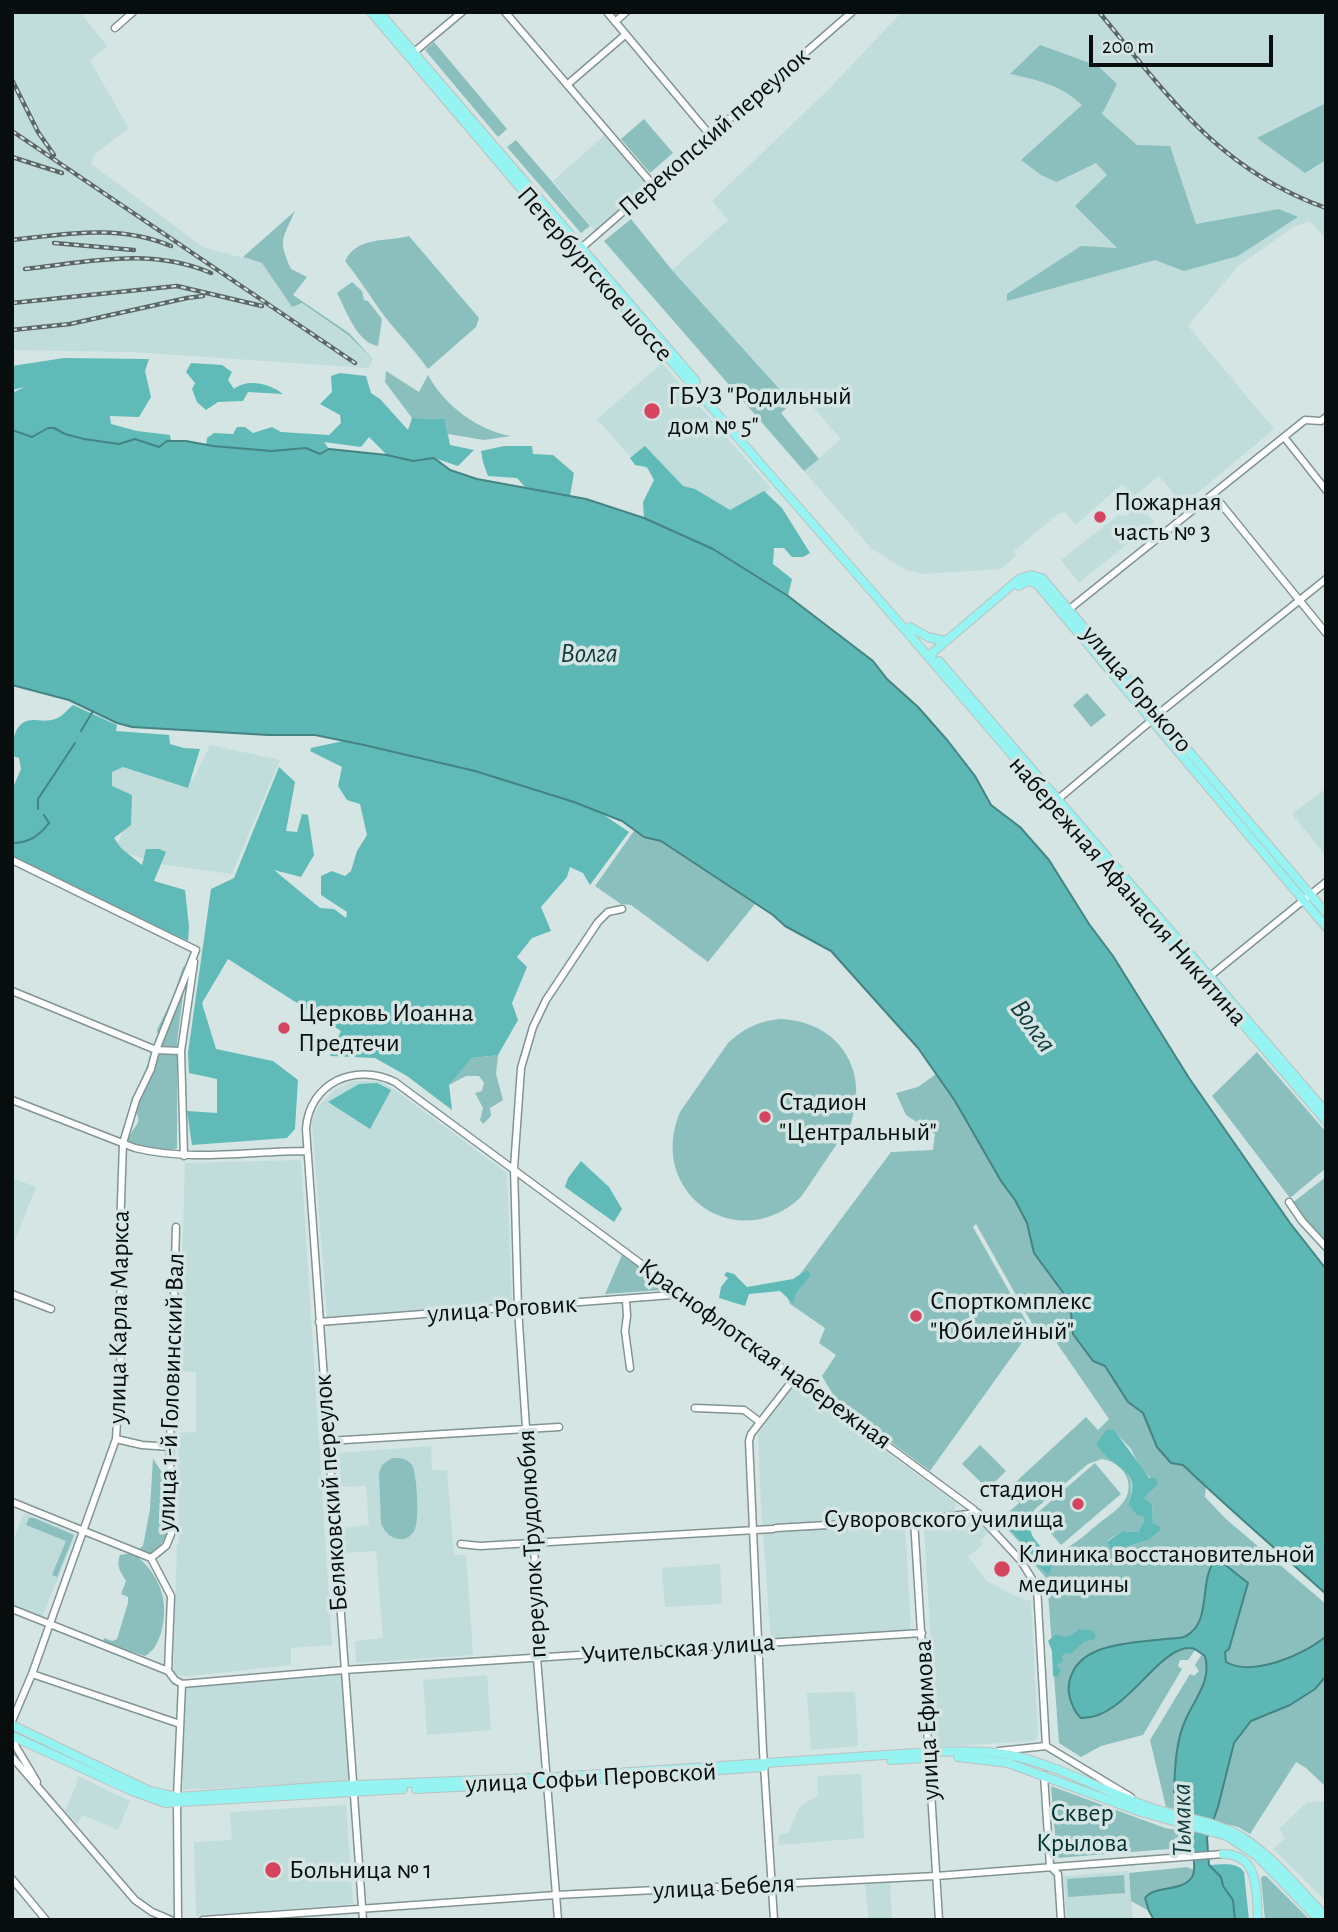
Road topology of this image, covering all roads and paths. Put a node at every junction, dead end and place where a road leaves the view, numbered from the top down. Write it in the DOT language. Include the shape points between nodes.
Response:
graph roads {
  1 [pos="133,12"];
  2 [pos="370,12"];
  3 [pos="379,12"];
  4 [pos="462,12"];
  5 [pos="505,12"];
  6 [pos="607,12"];
  7 [pos="626,12"];
  8 [pos="852,12"];
  9 [pos="615,22"];
  10 [pos="116,28"];
  11 [pos="625,35"];
  12 [pos="413,53"];
  13 [pos="568,84"];
  14 [pos="710,135"];
  15 [pos="653,185"];
  16 [pos="578,250"];
  17 [pos="669,354"];
  18 [pos="1326,417"];
  19 [pos="1284,437"];
  20 [pos="1326,490"];
  21 [pos="1213,494"];
  22 [pos="1326,579"];
  23 [pos="1299,600"];
  24 [pos="1066,612"];
  25 [pos="910,627"];
  26 [pos="1326,634"];
  27 [pos="946,641"];
  28 [pos="933,657"];
  29 [pos="1155,717"];
  30 [pos="1057,800"];
  31 [pos="12,860"];
  32 [pos="1326,882"];
  33 [pos="1306,897"];
  34 [pos="622,909"];
  35 [pos="1326,913"];
  36 [pos="1326,927"];
  37 [pos="196,950"];
  38 [pos="1207,979"];
  39 [pos="12,991"];
  40 [pos="156,1050"];
  41 [pos="181,1051"];
  42 [pos="337,1079"];
  43 [pos="12,1100"];
  44 [pos="1326,1112"];
  45 [pos="1326,1121"];
  46 [pos="122,1143"];
  47 [pos="307,1152"];
  48 [pos="184,1156"];
  49 [pos="514,1168"];
  50 [pos="1289,1202"];
  51 [pos="176,1227"];
  52 [pos="1326,1247"];
  53 [pos="12,1294"];
  54 [pos="685,1294"];
  55 [pos="626,1300"];
  56 [pos="518,1308"];
  57 [pos="51,1309"];
  58 [pos="319,1322"];
  59 [pos="630,1368"];
  60 [pos="796,1376"];
  61 [pos="695,1408"];
  62 [pos="760,1422"];
  63 [pos="559,1427"];
  64 [pos="526,1429"];
  65 [pos="116,1439"];
  66 [pos="328,1441"];
  67 [pos="170,1447"];
  68 [pos="960,1498"];
  69 [pos="12,1502"];
  70 [pos="978,1513"];
  71 [pos="954,1516"];
  72 [pos="914,1520"];
  73 [pos="752,1530"];
  74 [pos="85,1531"];
  75 [pos="533,1543"];
  76 [pos="461,1544"];
  77 [pos="151,1558"];
  78 [pos="12,1609"];
  79 [pos="50,1624"];
  80 [pos="922,1633"];
  81 [pos="758,1644"];
  82 [pos="537,1658"];
  83 [pos="344,1670"];
  84 [pos="168,1671"];
  85 [pos="32,1674"];
  86 [pos="182,1684"];
  87 [pos="12,1723"];
  88 [pos="180,1724"];
  89 [pos="27,1732"];
  90 [pos="13,1735"];
  91 [pos="1046,1746"];
  92 [pos="36,1748"];
  93 [pos="985,1752"];
  94 [pos="929,1755"];
  95 [pos="25,1758"];
  96 [pos="1005,1758"];
  97 [pos="14,1760"];
  98 [pos="764,1765"];
  99 [pos="1055,1769"];
  100 [pos="1044,1775"];
  101 [pos="546,1780"];
  102 [pos="353,1788"];
  103 [pos="41,1790"];
  104 [pos="177,1800"];
  105 [pos="1144,1805"];
  106 [pos="1166,1816"];
  107 [pos="1230,1835"];
  108 [pos="1223,1854"];
  109 [pos="1264,1864"];
  110 [pos="1050,1866"];
  111 [pos="1254,1875"];
  112 [pos="936,1876"];
  113 [pos="12,1879"];
  114 [pos="772,1885"];
  115 [pos="556,1895"];
  116 [pos="362,1908"];
  117 [pos="1326,1917"];
  118 [pos="46,1920"];
  119 [pos="171,1920"];
  120 [pos="178,1920"];
  121 [pos="203,1920"];
  122 [pos="363,1920"];
  123 [pos="558,1920"];
  124 [pos="774,1920"];
  125 [pos="939,1920"];
  126 [pos="1061,1920"];
  127 [pos="1258,1920"];
  128 [pos="1319,1920"];
  1 -- 10 [label="street"];
  2 -- 16 [label="main road, Петербургское шоссе"];
  3 -- 12 [label="main road, Петербургское шоссе"];
  4 -- 12 [label="street"];
  5 -- 13 [label="street"];
  6 -- 9 [label="street"];
  7 -- 9 [label="street"];
  8 -- 14 [label="street, Перекопский переулок"];
  9 -- 11 [label="street"];
  11 -- 13 [label="street"];
  11 -- 14 [label="street"];
  12 -- 16 [label="main road, Петербургское шоссе"];
  13 -- 15 [label="street"];
  14 -- 15 [label="street, Перекопский переулок"];
  15 -- 16 [label="street, Перекопский переулок"];
  16 -- 17 [label="main road, Петербургское шоссе"];
  17 -- 25 [label="main road, Петербургское шоссе"];
  17 -- 28 [label="main road, Петербургское шоссе"];
  18 -- 19 [label="street" via="1305,420"];
  19 -- 20 [label="street"];
  19 -- 21 [label="street"];
  21 -- 23 [label="street"];
  21 -- 24 [label="street"];
  22 -- 23 [label="street"];
  23 -- 26 [label="street"];
  23 -- 29 [label="street"];
  24 -- 27 [label="main road, улица Горького" via="1044,580 1027,575"];
  24 -- 28 [label="main road, улица Горького" via="1037,584 1023,582"];
  24 -- 29 [label="main road, улица Горького"];
  25 -- 27 [label="main road"];
  25 -- 28 [label="main road, Петербургское шоссе"];
  27 -- 28 [label="main road, улица Горького"];
  28 -- 30 [label="main road, набережная Афанасия Никитина"];
  28 -- 38 [label="main road, набережная Афанасия Никитина"];
  29 -- 30 [label="street"];
  29 -- 33 [label="main road, улица Горького"];
  30 -- 38 [label="main road, набережная Афанасия Никитина"];
  31 -- 37 [label="street"];
  32 -- 33 [label="street"];
  33 -- 35 [label="main road, улица Горького"];
  33 -- 36 [label="main road, улица Горького"];
  33 -- 38 [label="street"];
  34 -- 49 [label="street, переулок Трудолюбия" via="608,912 594,926 538,1014 521,1068"];
  37 -- 40 [label="street, улица Карла Маркса"];
  37 -- 41 [label="street"];
  38 -- 44 [label="main road, набережная Афанасия Никитина"];
  38 -- 45 [label="main road, набережная Афанасия Никитина"];
  39 -- 40 [label="street"];
  40 -- 41 [label="street"];
  40 -- 46 [label="street, улица Карла Маркса"];
  41 -- 48 [label="street"];
  42 -- 47 [label="street, Беляковский переулок" via="311,1107"];
  42 -- 49 [label="street, Краснофлотская набережная" via="362,1073 391,1080"];
  43 -- 46 [label="street"];
  46 -- 48 [label="street"];
  46 -- 65 [label="street, улица Карла Маркса"];
  47 -- 48 [label="street"];
  47 -- 58 [label="street, Беляковский переулок"];
  49 -- 54 [label="street, Краснофлотская набережная"];
  49 -- 56 [label="street, переулок Трудолюбия"];
  50 -- 52 [label="street"];
  51 -- 67 [label="street, улица 1-й Головинский Вал"];
  53 -- 57 [label="street"];
  54 -- 55 [label="street, улица Роговик"];
  54 -- 60 [label="street, Краснофлотская набережная"];
  55 -- 56 [label="street, улица Роговик"];
  55 -- 59 [label="street"];
  56 -- 58 [label="street, улица Роговик"];
  56 -- 64 [label="street, переулок Трудолюбия"];
  58 -- 66 [label="street, Беляковский переулок"];
  60 -- 62 [label="street"];
  60 -- 68 [label="street, Краснофлотская набережная"];
  61 -- 62 [label="street" via="744,1410"];
  62 -- 73 [label="street" via="748,1441"];
  63 -- 64 [label="street"];
  64 -- 66 [label="street"];
  64 -- 75 [label="street, переулок Трудолюбия"];
  65 -- 67 [label="street"];
  65 -- 74 [label="street, улица Карла Маркса"];
  66 -- 83 [label="street, Беляковский переулок"];
  67 -- 77 [label="street, улица 1-й Головинский Вал" via="171,1534 166,1546"];
  68 -- 70 [label="street, Краснофлотская набережная"];
  68 -- 71 [label="street"];
  69 -- 74 [label="street"];
  70 -- 71 [label="street"];
  70 -- 91 [label="street, Краснофлотская набережная" via="1026,1566 1037,1587"];
  71 -- 72 [label="street"];
  72 -- 73 [label="street"];
  72 -- 80 [label="street, улица Ефимова"];
  73 -- 75 [label="street"];
  73 -- 81 [label="street"];
  74 -- 77 [label="street"];
  74 -- 79 [label="street, улица Карла Маркса"];
  75 -- 76 [label="street"];
  75 -- 82 [label="street, переулок Трудолюбия"];
  77 -- 84 [label="street, улица 1-й Головинский Вал" via="171,1596"];
  78 -- 79 [label="street"];
  79 -- 84 [label="street"];
  79 -- 85 [label="street, улица Карла Маркса"];
  80 -- 81 [label="street, Учительская улица"];
  80 -- 94 [label="street, улица Ефимова"];
  81 -- 82 [label="street, Учительская улица"];
  81 -- 98 [label="street"];
  82 -- 83 [label="street, Учительская улица"];
  82 -- 101 [label="street, переулок Трудолюбия"];
  83 -- 86 [label="street, Учительская улица"];
  83 -- 102 [label="street, Беляковский переулок"];
  84 -- 86 [label="street"];
  85 -- 87 [label="street, улица Карла Маркса"];
  85 -- 88 [label="street"];
  86 -- 88 [label="street"];
  87 -- 89 [label="main road"];
  88 -- 104 [label="street"];
  89 -- 90 [label="main road"];
  89 -- 104 [label="main road"];
  90 -- 92 [label="main road"];
  90 -- 95 [label="street"];
  91 -- 93 [label="street"];
  91 -- 105 [label="street"];
  92 -- 95 [label="street"];
  92 -- 104 [label="main road" via="154,1801"];
  93 -- 94 [label="main road, улица Софьи Перовской"];
  93 -- 96 [label="main road, улица Софьи Перовской"];
  94 -- 96 [label="main road, улица Софьи Перовской"];
  94 -- 98 [label="main road, улица Софьи Перовской"];
  94 -- 112 [label="street, улица Ефимова"];
  95 -- 103 [label="street"];
  96 -- 99 [label="main road"];
  96 -- 100 [label="main road"];
  97 -- 103 [label="street"];
  98 -- 101 [label="main road, улица Софьи Перовской"];
  98 -- 114 [label="street"];
  99 -- 100 [label="main road"];
  99 -- 105 [label="main road"];
  100 -- 106 [label="main road"];
  100 -- 110 [label="street"];
  101 -- 102 [label="main road, улица Софьи Перовской"];
  101 -- 115 [label="street, переулок Трудолюбия"];
  102 -- 104 [label="main road, улица Софьи Перовской"];
  102 -- 116 [label="street, Беляковский переулок"];
  103 -- 119 [label="street" via="135,1900"];
  104 -- 120 [label="street"];
  105 -- 106 [label="main road"];
  106 -- 107 [label="main road"];
  107 -- 108 [label="main road" via="1230,1848"];
  107 -- 109 [label="main road"];
  107 -- 117 [label="main road" via="1258,1849"];
  108 -- 110 [label="street, улица Бебеля"];
  108 -- 111 [label="main road, улица Бебеля" via="1244,1860"];
  109 -- 111 [label="main road"];
  109 -- 128 [label="main road"];
  110 -- 112 [label="street, улица Бебеля"];
  110 -- 126 [label="street" via="1058,1874"];
  111 -- 127 [label="main road"];
  112 -- 114 [label="street, улица Бебеля"];
  112 -- 125 [label="street, улица Ефимова"];
  113 -- 118 [label="street"];
  114 -- 115 [label="street, улица Бебеля"];
  114 -- 124 [label="street"];
  115 -- 116 [label="street, улица Бебеля"];
  115 -- 123 [label="street, переулок Трудолюбия"];
  116 -- 121 [label="street, улица Бебеля"];
  116 -- 122 [label="street, Беляковский переулок"];
}
